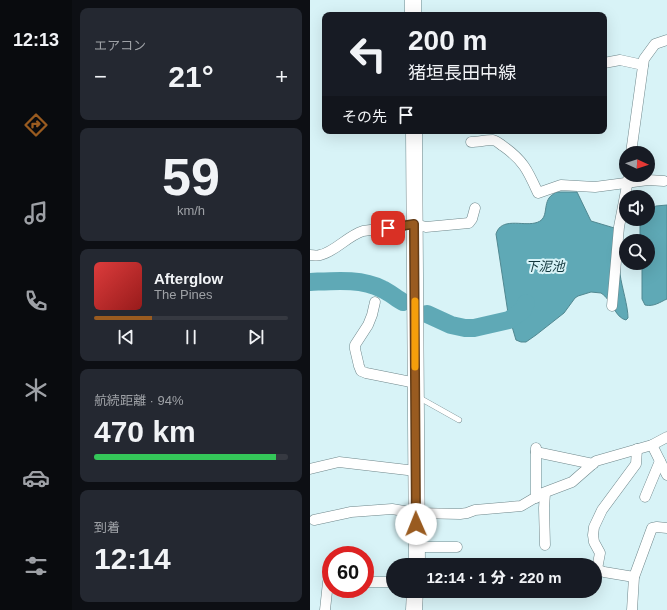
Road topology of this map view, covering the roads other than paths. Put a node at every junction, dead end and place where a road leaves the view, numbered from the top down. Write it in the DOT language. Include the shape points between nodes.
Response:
graph roads {
  1 [pos="413,0"];
  2 [pos="413,12"];
  3 [pos="667,40"];
  4 [pos="607,62"];
  5 [pos="643,65"];
  6 [pos="414,134"];
  7 [pos="471,142"];
  8 [pos="632,146"];
  9 [pos="655,180"];
  10 [pos="619,181"];
  11 [pos="664,181"];
  12 [pos="627,182"];
  13 [pos="475,208"];
  14 [pos="414,224"];
  15 [pos="310,255"];
  16 [pos="375,302"];
  17 [pos="612,306"];
  18 [pos="416,390"];
  19 [pos="459,420"];
  20 [pos="667,437"];
  21 [pos="652,445"];
  22 [pos="638,449"];
  23 [pos="660,461"];
  24 [pos="593,464"];
  25 [pos="310,469"];
  26 [pos="416,471"];
  27 [pos="667,475"];
  28 [pos="545,493"];
  29 [pos="645,497"];
  30 [pos="536,498"];
  31 [pos="416,513"];
  32 [pos="314,520"];
  33 [pos="667,528"];
  34 [pos="545,545"];
  35 [pos="417,547"];
  36 [pos="457,547"];
  37 [pos="417,558"];
  38 [pos="634,576"];
  39 [pos="374,582"];
  40 [pos="386,582"];
  41 [pos="326,598"];
  42 [pos="415,598"];
  43 [pos="325,610"];
  44 [pos="414,610"];
  45 [pos="632,610"];
  1 -- 2 [label="main road"];
  3 -- 5 [label="street" via="656,44 649,51"];
  4 -- 5 [label="street" via="620,60"];
  5 -- 8 [label="street"];
  6 -- 14 [label="main road"];
  7 -- 10 [label="street" via="496,141 513,153 521,160 538,193 561,185 594,187"];
  9 -- 11 [label="street"];
  12 -- 17 [label="street" via="618,232"];
  13 -- 14 [label="street" via="469,223 426,227"];
  14 -- 15 [label="street" via="362,231 320,255"];
  14 -- 18 [label="main road"];
  16 -- 18 [label="street" via="368,325 355,345 361,371"];
  18 -- 19 [label="lane"];
  18 -- 26 [label="main road"];
  20 -- 21 [label="street"];
  21 -- 22 [label="street"];
  21 -- 23 [label="street"];
  22 -- 24 [label="street" via="602,458"];
  22 -- 38 [label="street" via="636,464 602,510 593,535 600,553 597,569"];
  23 -- 27 [label="street"];
  23 -- 29 [label="street"];
  24 -- 28 [label="street" via="576,479"];
  24 -- 30 [label="street" via="536,450"];
  25 -- 26 [label="street" via="339,462"];
  26 -- 31 [label="main road"];
  28 -- 30 [label="street"];
  28 -- 34 [label="street"];
  30 -- 31 [label="street" via="521,506 475,510 465,514"];
  31 -- 32 [label="street" via="392,509 350,512"];
  31 -- 35 [label="main road"];
  33 -- 38 [label="street" via="652,528"];
  35 -- 36 [label="street"];
  35 -- 37 [label="main road"];
  38 -- 45 [label="street"];
  39 -- 40 [label="street"];
  41 -- 43 [label="street"];
  42 -- 44 [label="main road"];
}
